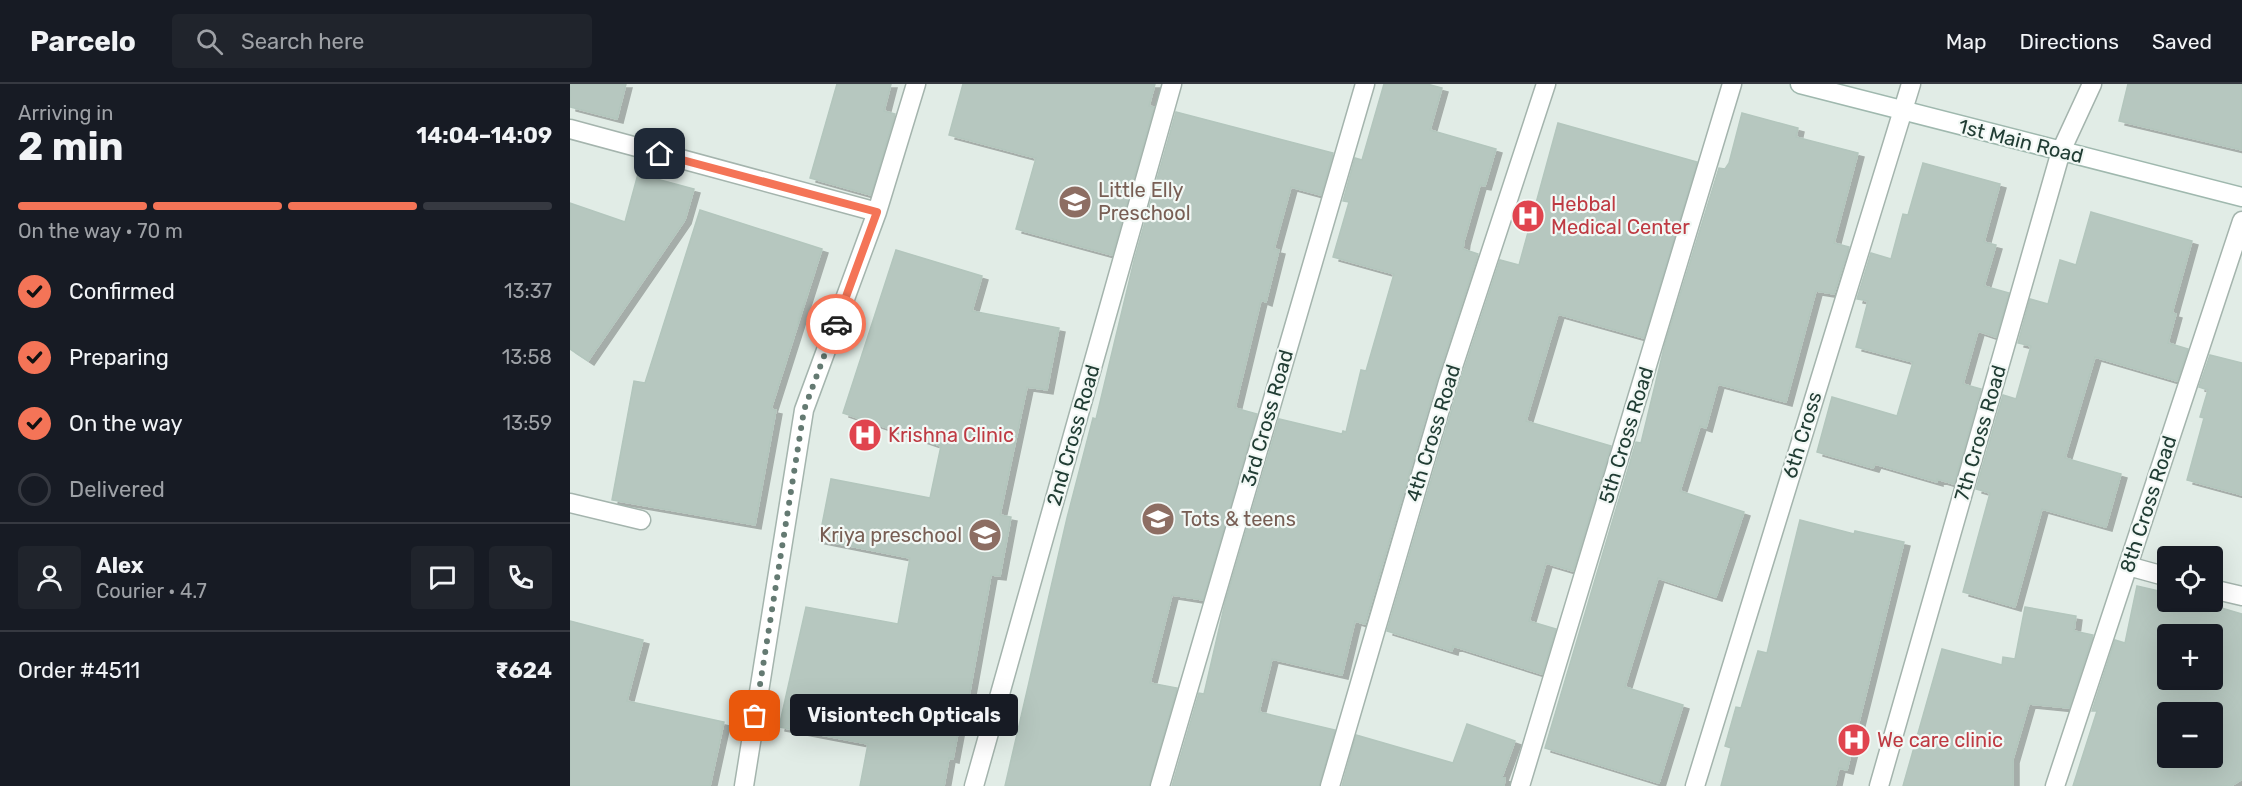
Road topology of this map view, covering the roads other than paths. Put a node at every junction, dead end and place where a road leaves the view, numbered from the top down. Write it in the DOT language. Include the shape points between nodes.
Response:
graph roads {
  1 [pos="916,84"];
  2 [pos="1172,84"];
  3 [pos="1365,84"];
  4 [pos="1546,84"];
  5 [pos="1732,84"];
  6 [pos="1800,84"];
  7 [pos="1911,84"];
  8 [pos="2092,84"];
  9 [pos="1902,110"];
  10 [pos="570,129"];
  11 [pos="2061,151"];
  12 [pos="2242,197"];
  13 [pos="877,212"];
  14 [pos="2242,221"];
  15 [pos="570,503"];
  16 [pos="641,520"];
  17 [pos="2128,566"];
  18 [pos="2157,574"];
  19 [pos="2223,591"];
  20 [pos="2242,596"];
  21 [pos="744,786"];
  22 [pos="974,786"];
  23 [pos="1160,786"];
  24 [pos="1330,786"];
  25 [pos="1520,786"];
  26 [pos="1695,786"];
  27 [pos="1879,786"];
  28 [pos="2055,786"];
  1 -- 13 [label="street"];
  2 -- 22 [label="street, 2nd Cross Road"];
  3 -- 23 [label="street, 3rd Cross Road"];
  4 -- 24 [label="street, 4th Cross Road" via="1448,382"];
  5 -- 25 [label="street, 5th Cross Road"];
  6 -- 9 [label="street, 1st Main Road"];
  7 -- 9 [label="street, 6th Cross"];
  8 -- 11 [label="street, 7th Cross Road"];
  9 -- 11 [label="street, 1st Main Road"];
  9 -- 26 [label="street, 6th Cross"];
  10 -- 13 [label="street"];
  11 -- 12 [label="street, 1st Main Road"];
  11 -- 27 [label="street, 7th Cross Road"];
  13 -- 21 [label="street" via="804,410"];
  14 -- 17 [label="street, 8th Cross Road"];
  15 -- 16 [label="street"];
  17 -- 18 [label="street"];
  17 -- 28 [label="street, 8th Cross Road"];
  19 -- 20 [label="street"];
}
